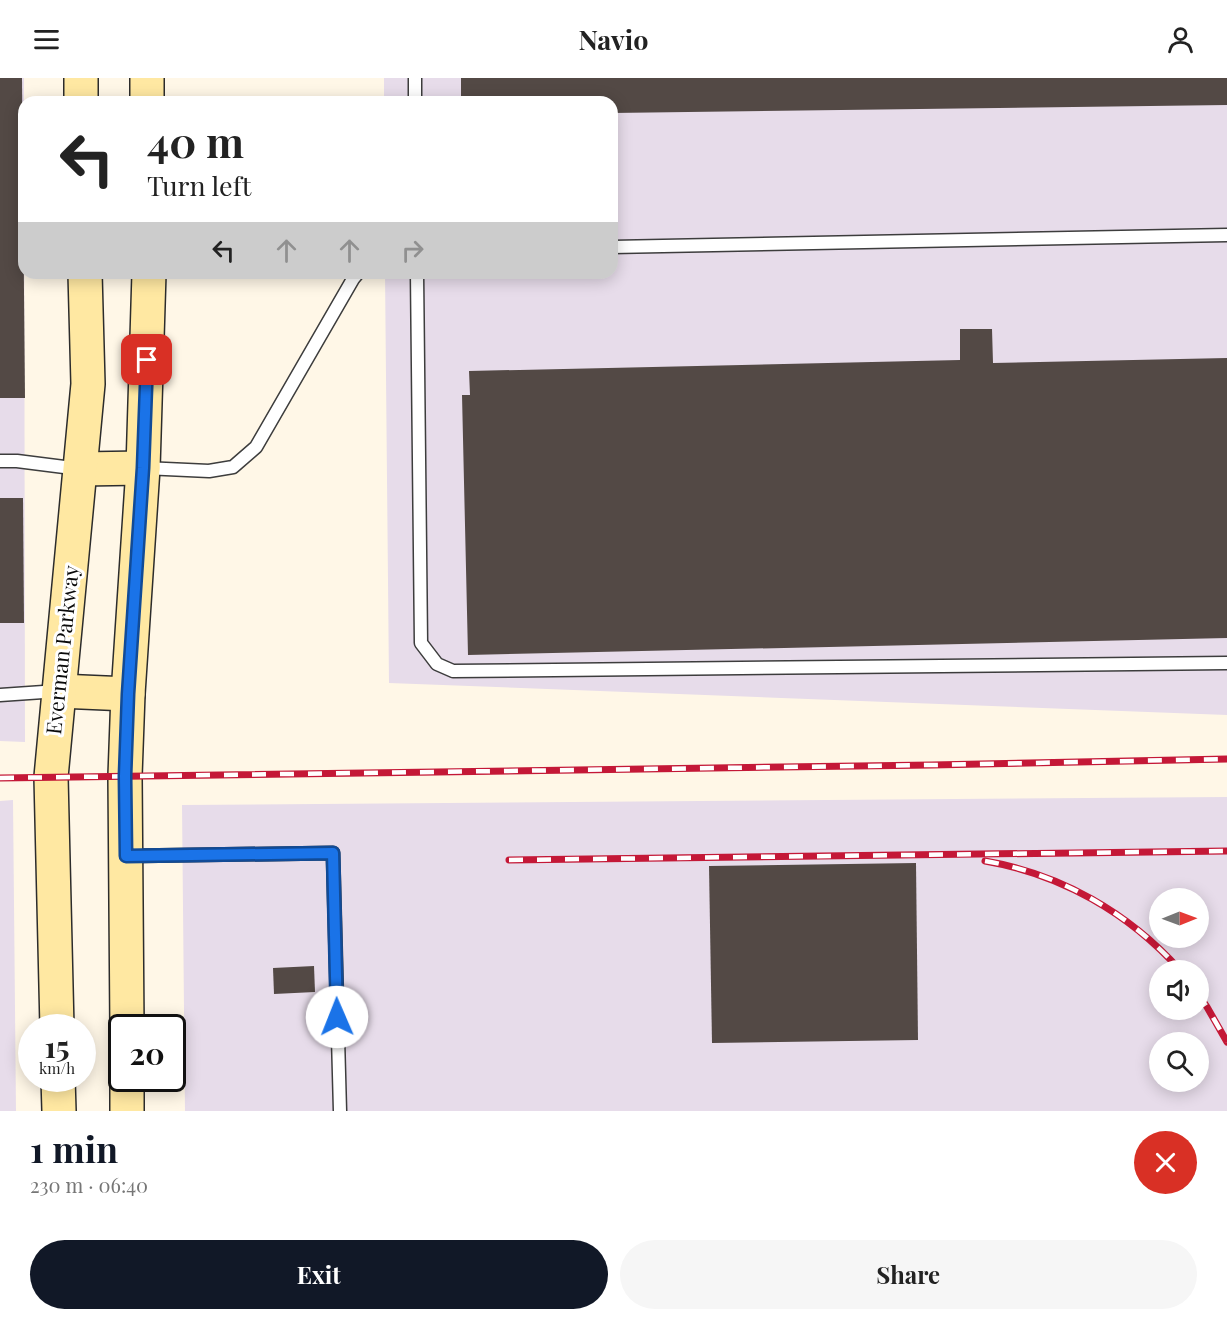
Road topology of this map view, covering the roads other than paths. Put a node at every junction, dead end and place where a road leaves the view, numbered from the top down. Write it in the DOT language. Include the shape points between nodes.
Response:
graph roads {
  1 [pos="81,78"];
  2 [pos="147,78"];
  3 [pos="415,78"];
  4 [pos="81,96"];
  5 [pos="147,96"];
  6 [pos="416,96"];
  7 [pos="1227,235"];
  8 [pos="618,247"];
  9 [pos="85,279"];
  10 [pos="149,279"];
  11 [pos="353,279"];
  12 [pos="417,279"];
  13 [pos="0,461"];
  14 [pos="143,468"];
  15 [pos="81,469"];
  16 [pos="1227,663"];
  17 [pos="59,691"];
  18 [pos="128,694"];
  19 [pos="0,695"];
  20 [pos="126,856"];
  21 [pos="57,1014"];
  22 [pos="127,1014"];
  23 [pos="58,1092"];
  24 [pos="127,1092"];
  25 [pos="59,1111"];
  26 [pos="127,1111"];
  27 [pos="340,1111"];
  1 -- 4 [label="main road"];
  2 -- 5 [label="main road"];
  3 -- 6 [label="lane"];
  7 -- 8 [label="lane"];
  9 -- 15 [label="main road, Everman Parkway" via="88,384"];
  10 -- 14 [label="main road"];
  11 -- 14 [label="lane" via="256,447 232,467 209,471"];
  12 -- 16 [label="lane" via="421,643 437,664 465,671"];
  13 -- 15 [label="lane"];
  14 -- 15 [label="main road"];
  14 -- 18 [label="main road"];
  15 -- 17 [label="main road, Everman Parkway"];
  17 -- 18 [label="main road"];
  17 -- 19 [label="lane"];
  17 -- 21 [label="main road, Everman Parkway" via="51,777"];
  18 -- 20 [label="main road"];
  20 -- 22 [label="main road"];
  20 -- 27 [label="lane" via="333,853"];
  23 -- 25 [label="main road"];
  24 -- 26 [label="main road"];
}
